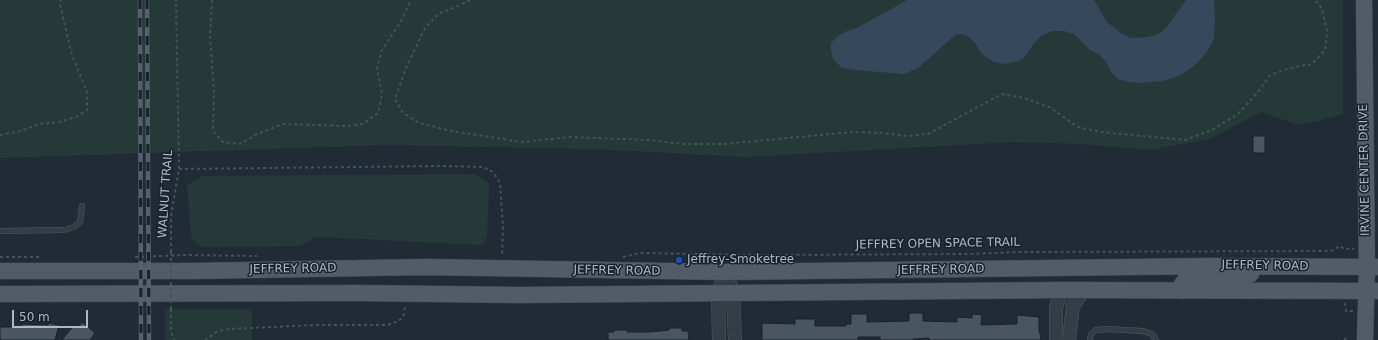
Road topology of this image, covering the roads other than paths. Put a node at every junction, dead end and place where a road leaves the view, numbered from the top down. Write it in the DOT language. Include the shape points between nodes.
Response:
graph roads {
  1 [pos="1364,0"];
  2 [pos="82,206"];
  3 [pos="0,231"];
  4 [pos="1133,267"];
  5 [pos="1272,267"];
  6 [pos="1372,267"];
  7 [pos="0,271"];
  8 [pos="726,272"];
  9 [pos="1063,290"];
  10 [pos="1084,290"];
  11 [pos="1182,291"];
  12 [pos="1372,292"];
  13 [pos="0,294"];
  14 [pos="725,294"];
  15 [pos="719,340"];
  16 [pos="735,340"];
  17 [pos="1056,340"];
  18 [pos="1069,340"];
  19 [pos="1090,340"];
  20 [pos="1156,340"];
  21 [pos="1365,340"];
  1 -- 6 [label="main road, IRVINE CENTER DRIVE"];
  2 -- 3 [label="lane" via="80,222 74,227 64,230"];
  4 -- 5 [label="main road, JEFFREY ROAD"];
  4 -- 8 [label="main road, JEFFREY ROAD"];
  4 -- 9 [label="main road" via="1114,278 1070,279 1065,283"];
  5 -- 6 [label="main road, JEFFREY ROAD"];
  5 -- 11 [label="main road" via="1243,276 1185,280"];
  6 -- 12 [label="main road, IRVINE CENTER DRIVE"];
  7 -- 8 [label="main road, JEFFREY ROAD" via="403,267"];
  8 -- 14 [label="street"];
  9 -- 10 [label="main road, JEFFREY ROAD"];
  9 -- 14 [label="main road, JEFFREY ROAD"];
  9 -- 17 [label="street" via="1056,307"];
  10 -- 11 [label="main road, JEFFREY ROAD"];
  10 -- 18 [label="street" via="1073,306"];
  11 -- 12 [label="main road, JEFFREY ROAD"];
  12 -- 21 [label="main road, IRVINE CENTER DRIVE"];
  13 -- 14 [label="main road, JEFFREY ROAD"];
  14 -- 15 [label="street"];
  14 -- 16 [label="street"];
  19 -- 20 [label="lane" via="1091,334 1096,330 1107,329 1143,331 1152,334"];
}
